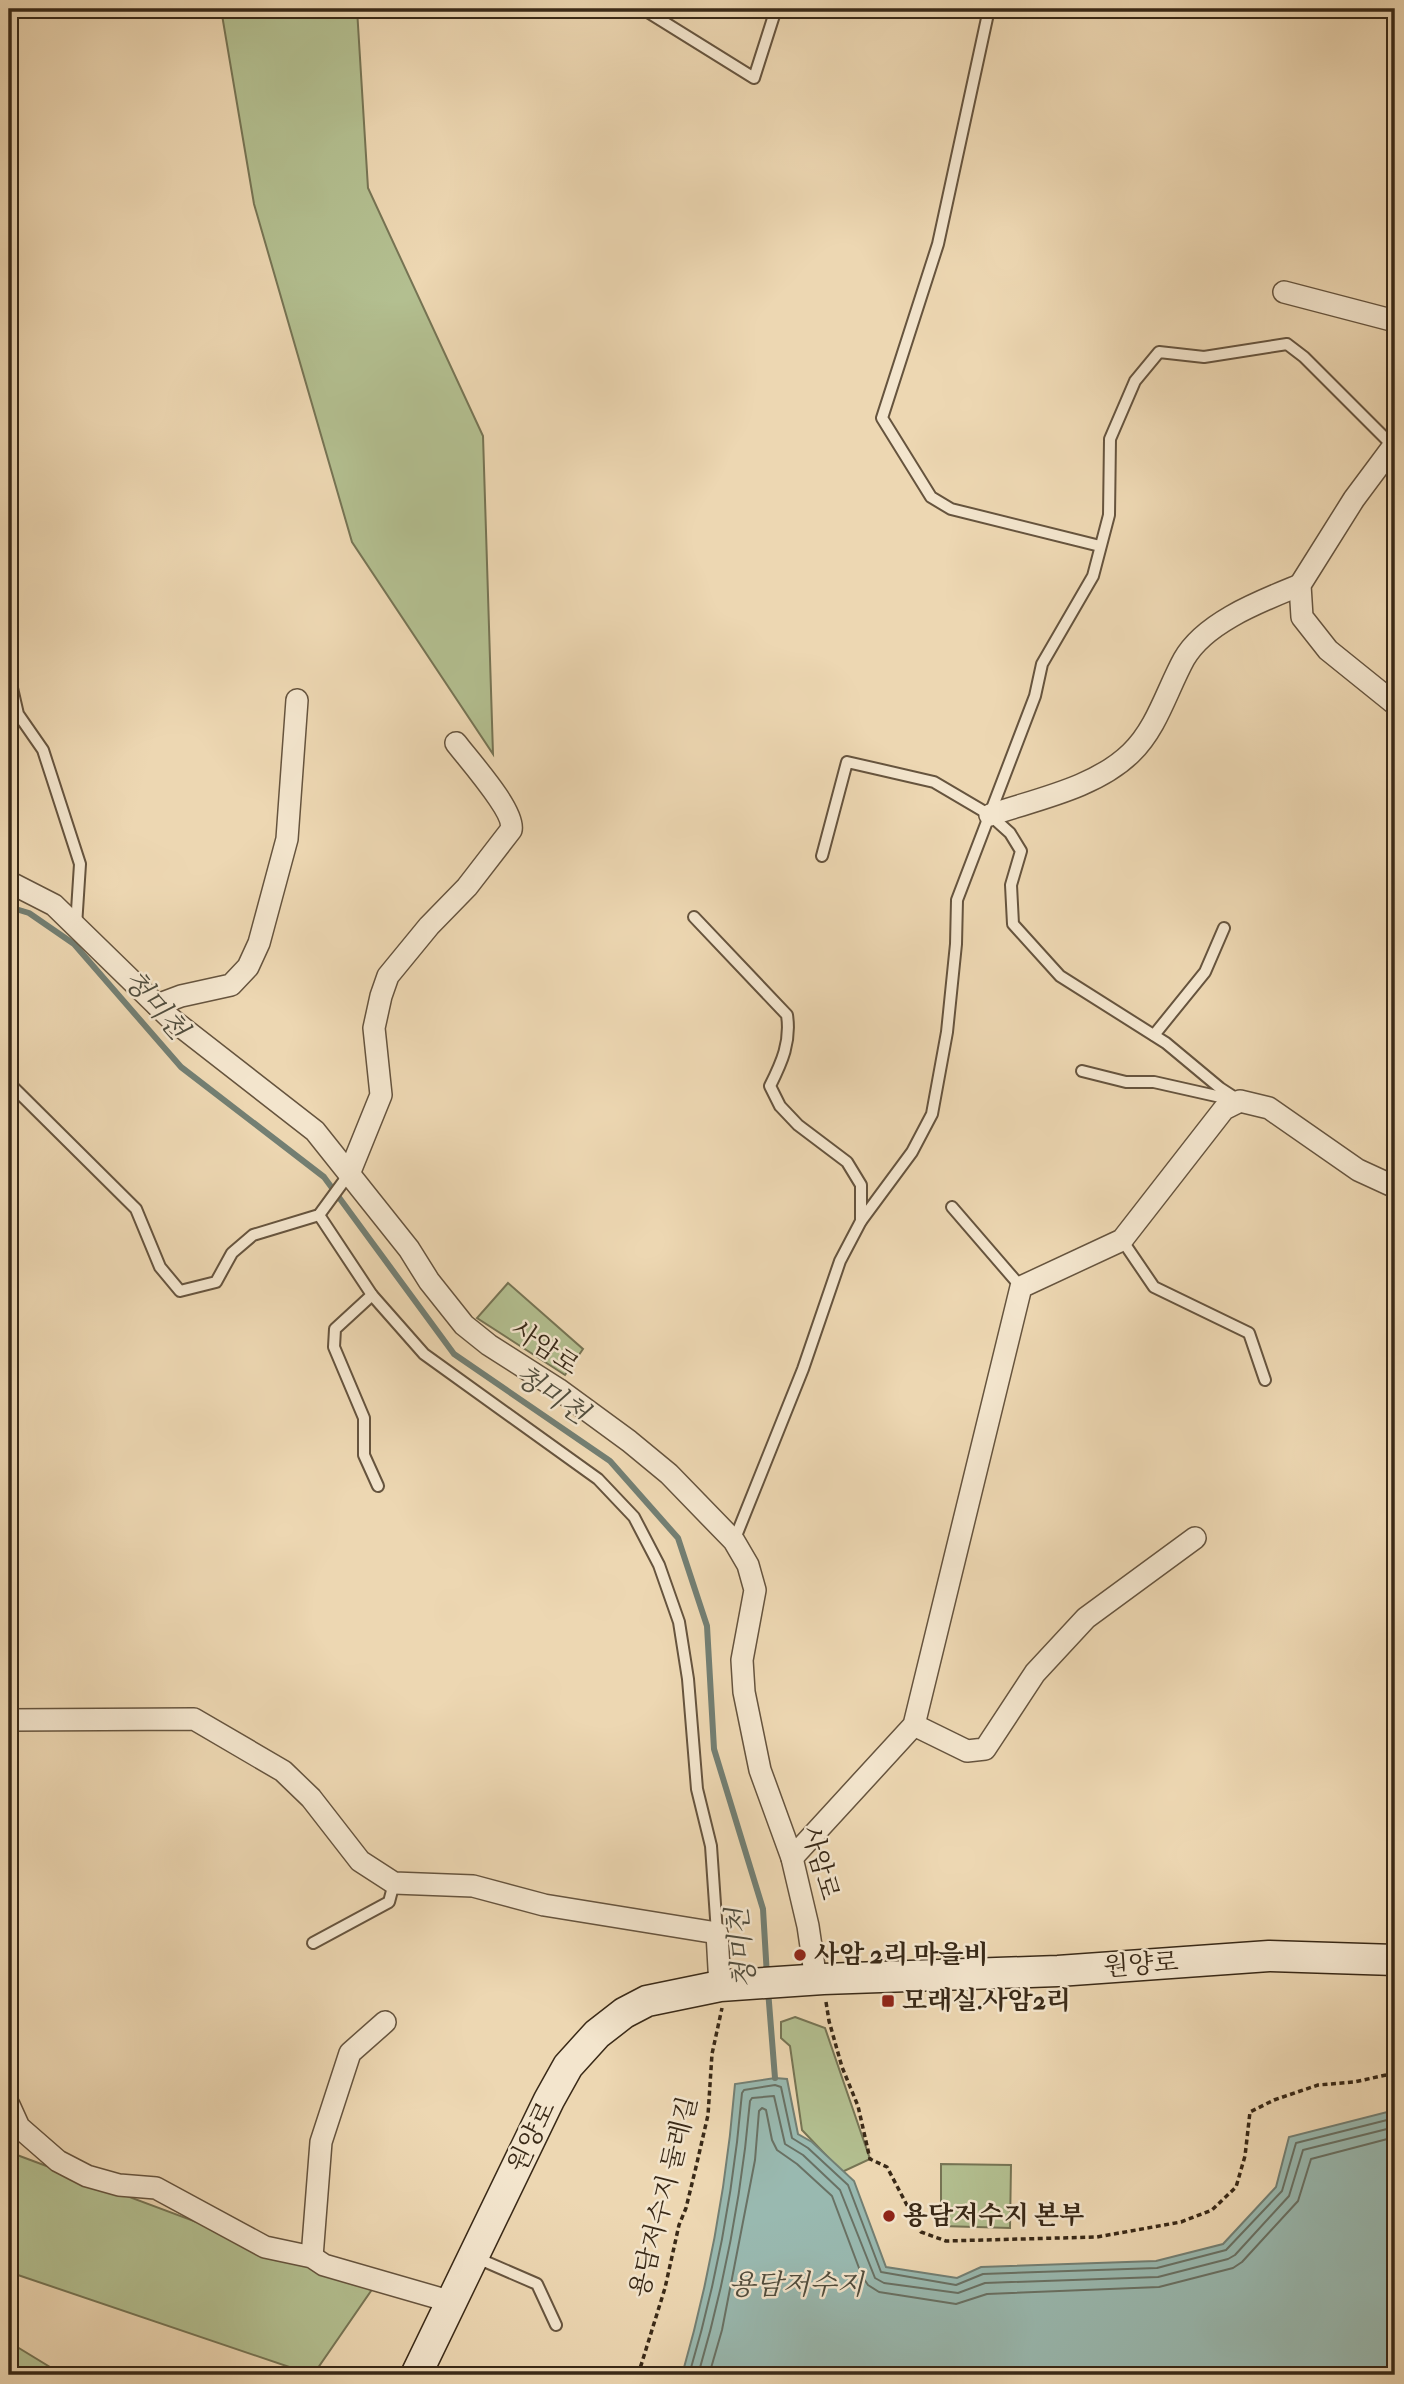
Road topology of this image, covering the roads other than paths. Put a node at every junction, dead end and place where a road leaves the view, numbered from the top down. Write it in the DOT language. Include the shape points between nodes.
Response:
graph roads {
  1 [pos="643,9"];
  2 [pos="776,9"];
  3 [pos="989,9"];
  4 [pos="1284,292"];
  5 [pos="1395,321"];
  6 [pos="1394,445"];
  7 [pos="1100,547"];
  8 [pos="1300,585"];
  9 [pos="9,676"];
  10 [pos="297,700"];
  11 [pos="1395,704"];
  12 [pos="456,743"];
  13 [pos="990,816"];
  14 [pos="822,856"];
  15 [pos="9,882"];
  16 [pos="695,917"];
  17 [pos="76,926"];
  18 [pos="1224,928"];
  19 [pos="158,1005"];
  20 [pos="1154,1035"];
  21 [pos="1082,1071"];
  22 [pos="9,1083"];
  23 [pos="1240,1101"];
  24 [pos="349,1174"];
  25 [pos="1395,1187"];
  26 [pos="952,1207"];
  27 [pos="319,1215"];
  28 [pos="861,1221"];
  29 [pos="1122,1240"];
  30 [pos="1021,1287"];
  31 [pos="372,1295"];
  32 [pos="1265,1380"];
  33 [pos="378,1486"];
  34 [pos="1195,1538"];
  35 [pos="734,1541"];
  36 [pos="9,1720"];
  37 [pos="914,1725"];
  38 [pos="792,1858"];
  39 [pos="394,1883"];
  40 [pos="717,1933"];
  41 [pos="313,1943"];
  42 [pos="1395,1960"];
  43 [pos="814,1980"];
  44 [pos="724,1986"];
  45 [pos="385,2022"];
  46 [pos="9,2105"];
  47 [pos="312,2257"];
  48 [pos="474,2257"];
  49 [pos="452,2302"];
  50 [pos="555,2325"];
  51 [pos="416,2375"];
  1 -- 2 [label="lane" via="754,78"];
  3 -- 7 [label="lane" via="938,244 882,418 931,497 951,509"];
  4 -- 5 [label="street"];
  6 -- 7 [label="lane" via="1287,344 1204,357 1159,352 1135,381 1110,439 1109,514"];
  6 -- 8 [label="street"];
  7 -- 13 [label="lane" via="1093,576 1042,664 1035,696"];
  8 -- 11 [label="street" via="1302,618 1328,650"];
  8 -- 13 [label="street" via="1210,629 1186,656 1148,732 1131,753 1093,779"];
  9 -- 17 [label="lane" via="18,714 43,750 80,864"];
  10 -- 19 [label="street" via="287,839 259,943 248,967 231,985"];
  12 -- 24 [label="street" via="513,825 467,887 388,976 374,1027 381,1095"];
  13 -- 14 [label="lane" via="934,782 847,762"];
  13 -- 20 [label="lane" via="1010,833 1021,851 1012,886 1013,923 1060,976"];
  13 -- 28 [label="lane" via="957,900 947,1032 932,1114 912,1152"];
  15 -- 17 [label="street, 사암로" via="54,905"];
  16 -- 28 [label="lane" via="787,1015 785,1057 770,1086 780,1106 798,1125 847,1162 861,1185"];
  17 -- 19 [label="street, 사암로"];
  18 -- 20 [label="lane" via="1205,972"];
  19 -- 24 [label="street, 사암로" via="315,1131"];
  20 -- 23 [label="lane"];
  21 -- 23 [label="lane"];
  22 -- 27 [label="lane" via="136,1209 160,1267 180,1291 216,1282 232,1253 253,1235"];
  23 -- 25 [label="street" via="1269,1108 1358,1170"];
  23 -- 29 [label="street" via="1224,1109"];
  24 -- 27 [label="lane"];
  24 -- 35 [label="street, 사암로" via="464,1325 629,1441 669,1474"];
  26 -- 30 [label="lane"];
  27 -- 31 [label="lane"];
  28 -- 35 [label="lane" via="840,1261 803,1369"];
  29 -- 30 [label="street"];
  29 -- 32 [label="lane" via="1154,1287 1249,1333"];
  30 -- 37 [label="street"];
  31 -- 33 [label="lane" via="335,1329 334,1347 364,1418 364,1455"];
  31 -- 40 [label="lane" via="424,1354 598,1479 634,1517 659,1566 679,1622 697,1789 711,1846"];
  34 -- 37 [label="street" via="1086,1618 1035,1673 985,1749 967,1751"];
  35 -- 38 [label="street, 사암로" via="755,1590 742,1660 744,1692 760,1770"];
  36 -- 39 [label="street" via="194,1719 283,1771 311,1798 360,1861"];
  37 -- 38 [label="street"];
  38 -- 43 [label="street, 사암로" via="808,1926"];
  39 -- 40 [label="street" via="473,1886 544,1905"];
  39 -- 41 [label="lane" via="389,1902"];
  40 -- 44 [label="street"];
  42 -- 43 [label="main road, 원양로" via="1269,1956 1058,1971"];
  43 -- 44 [label="main road, 원양로"];
  44 -- 48 [label="main road, 원양로" via="647,2001 597,2034 568,2066 548,2101"];
  45 -- 47 [label="street" via="350,2053 321,2142"];
  46 -- 47 [label="street" via="19,2127 58,2161 87,2176 156,2188 265,2246"];
  47 -- 49 [label="street" via="324,2265"];
  48 -- 49 [label="main road, 원양로"];
  48 -- 50 [label="lane" via="537,2284"];
  49 -- 51 [label="main road, 원양로"];
}
